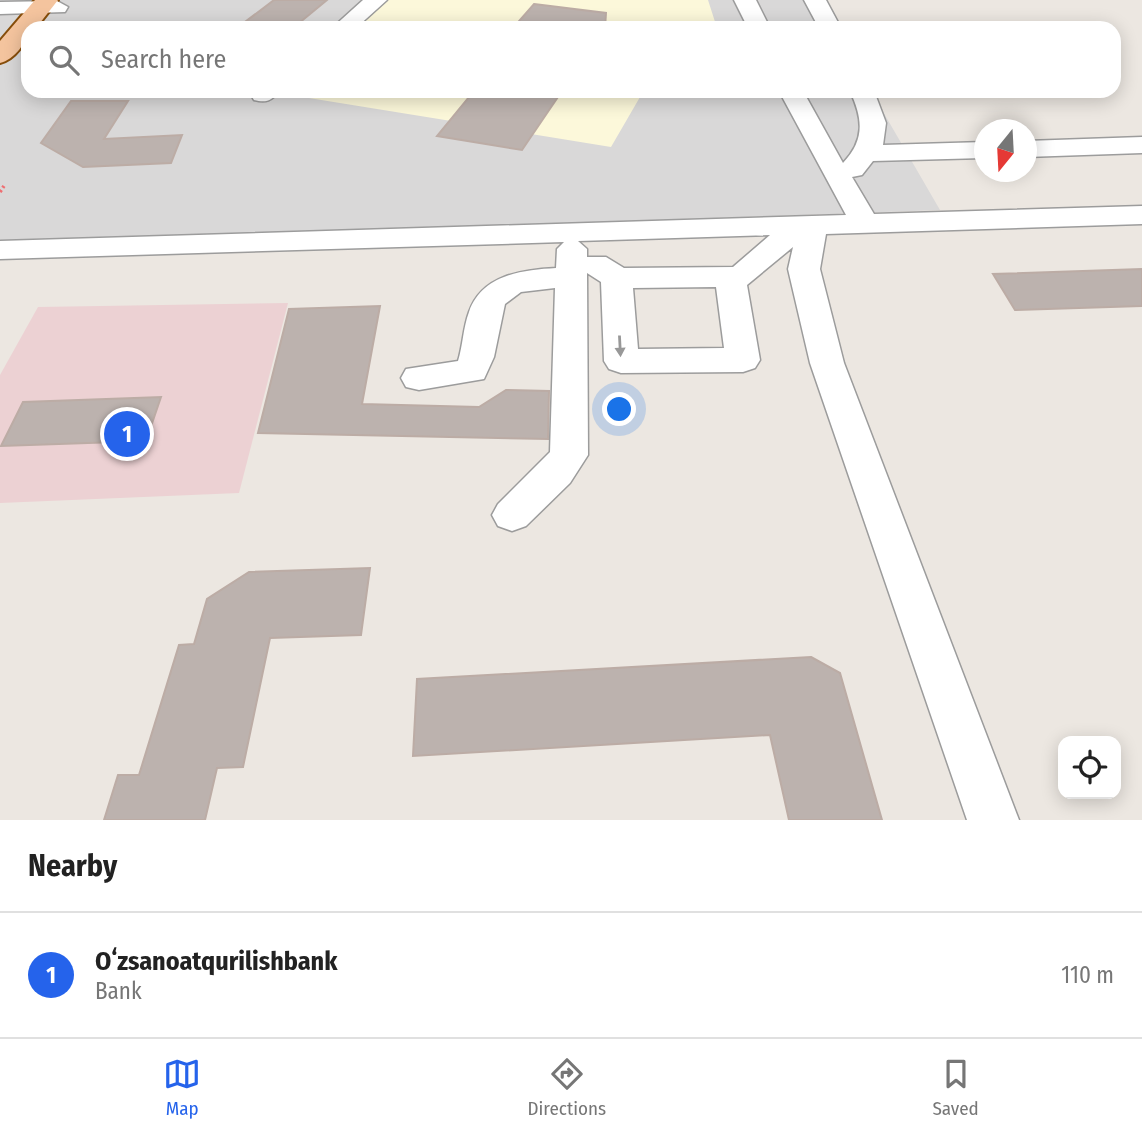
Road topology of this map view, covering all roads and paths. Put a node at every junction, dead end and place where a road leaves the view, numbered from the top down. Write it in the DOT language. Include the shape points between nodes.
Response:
graph roads {
  1 [pos="376,0"];
  2 [pos="745,0"];
  3 [pos="815,0"];
  4 [pos="0,8"];
  5 [pos="49,8"];
  6 [pos="36,21"];
  7 [pos="351,21"];
  8 [pos="756,21"];
  9 [pos="826,21"];
  10 [pos="21,35"];
  11 [pos="21,52"];
  12 [pos="0,56"];
  13 [pos="0,78"];
  14 [pos="795,98"];
  15 [pos="866,98"];
  16 [pos="1142,145"];
  17 [pos="1037,149"];
  18 [pos="974,150"];
  19 [pos="869,153"];
  20 [pos="842,180"];
  21 [pos="4,186"];
  22 [pos="0,192"];
  23 [pos="1142,215"];
  24 [pos="865,223"];
  25 [pos="806,225"];
  26 [pos="0,250"];
  27 [pos="564,253"];
  28 [pos="730,277"];
  29 [pos="617,278"];
  30 [pos="419,378"];
  31 [pos="512,515"];
  32 [pos="993,820"];
  1 -- 7 [label="street"];
  2 -- 8 [label="street"];
  3 -- 9 [label="street"];
  4 -- 5 [label="street"];
  5 -- 6 [label="main road"];
  10 -- 12 [label="main road"];
  11 -- 13 [label="main road"];
  14 -- 20 [label="street"];
  15 -- 19 [label="street" via="873,112"];
  16 -- 17 [label="street"];
  18 -- 19 [label="street"];
  19 -- 20 [label="street"];
  20 -- 24 [label="street"];
  21 -- 22 [label="path"];
  23 -- 24 [label="street"];
  24 -- 25 [label="street"];
  25 -- 27 [label="street"];
  25 -- 28 [label="street" via="741,277"];
  25 -- 32 [label="street" via="804,269 827,363"];
  26 -- 27 [label="street"];
  27 -- 29 [label="street"];
  27 -- 30 [label="street" via="503,289 486,309 472,370"];
  27 -- 31 [label="street" via="569,455"];
  28 -- 29 [label="street"];
  29 -- 28 [label="street, one-way" via="621,361 743,360"];
}
